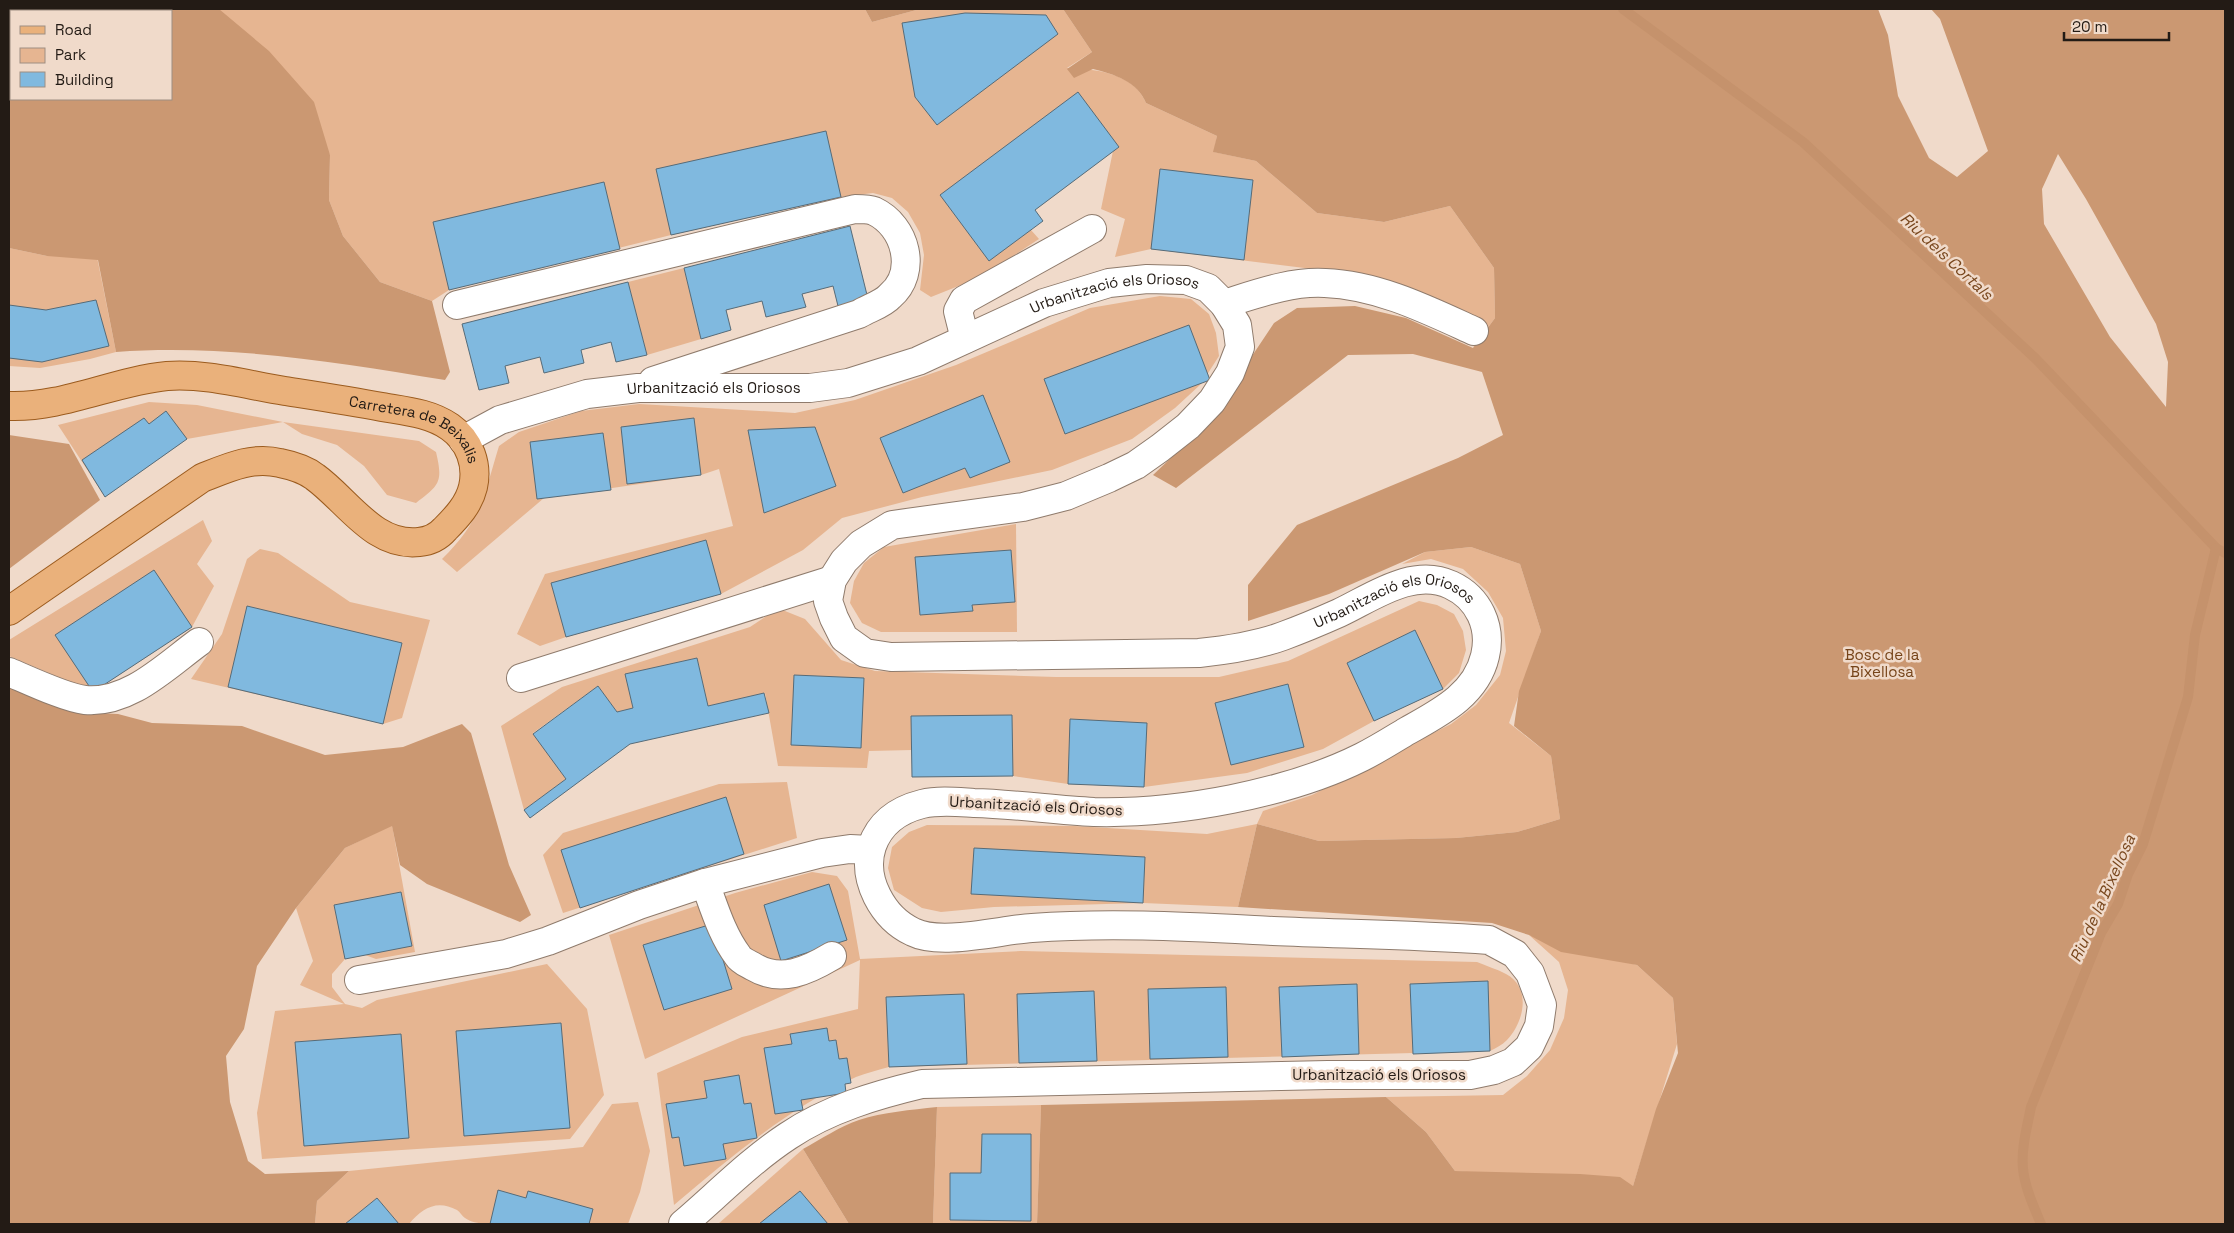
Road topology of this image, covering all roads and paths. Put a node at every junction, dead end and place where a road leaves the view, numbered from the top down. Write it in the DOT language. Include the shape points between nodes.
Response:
graph roads {
  1 [pos="1092,229"];
  2 [pos="1224,304"];
  3 [pos="457,305"];
  4 [pos="1474,332"];
  5 [pos="965,339"];
  6 [pos="638,388"];
  7 [pos="9,406"];
  8 [pos="463,440"];
  9 [pos="832,580"];
  10 [pos="9,611"];
  11 [pos="199,642"];
  12 [pos="9,672"];
  13 [pos="521,678"];
  14 [pos="870,850"];
  15 [pos="705,883"];
  16 [pos="832,956"];
  17 [pos="359,980"];
  18 [pos="683,1224"];
  1 -- 5 [label="street" via="964,300 958,311"];
  2 -- 4 [label="street" via="1286,287 1325,283 1363,289 1413,303"];
  2 -- 5 [label="street, Urbanització els Oriosos" via="1208,288 1186,280 1147,279 1109,283 1044,302"];
  2 -- 9 [label="street, Urbanització els Oriosos" via="1237,326 1240,347 1230,374 1212,401 1188,426 1136,465 1066,496 1023,507 892,525 861,544 844,560"];
  3 -- 6 [label="street" via="855,208 873,210 889,220 898,233 907,256 903,278 890,296 860,314"];
  5 -- 6 [label="street, Urbanització els Oriosos" via="918,361 848,384 810,388"];
  6 -- 8 [label="street, Urbanització els Oriosos" via="587,394 539,408 500,420"];
  7 -- 8 [label="main road, Carretera de Beixalis" via="52,402 141,380 169,376 200,377 416,413 452,428"];
  8 -- 10 [label="main road, Carretera de Beixalis" via="471,454 475,472 472,489 457,517 439,535 427,541 402,542 380,534 313,475 279,463 235,464 202,478"];
  9 -- 13 [label="street"];
  9 -- 14 [label="street, Urbanització els Oriosos" via="828,601 844,638 865,653 891,657 1199,653 1245,648 1330,617 1385,590 1410,581 1434,579 1455,586 1477,606 1488,633 1485,659 1475,682 1454,703 1360,758 1327,771 1246,796 1175,808 1095,812 942,801 922,804 892,817 880,829"];
  11 -- 12 [label="street" via="135,688 112,699 84,700"];
  14 -- 15 [label="street" via="822,853"];
  14 -- 18 [label="street, Urbanització els Oriosos" via="869,868 880,902 893,920 916,934 949,938 1032,928 1146,926 1489,940 1515,954 1530,972 1542,1005 1539,1026 1529,1047 1513,1062 1470,1075 950,1082 891,1091 855,1103 787,1136"];
  15 -- 16 [label="street" via="720,924 739,958 763,973 786,976 810,970"];
  15 -- 17 [label="street" via="506,954"];
}
